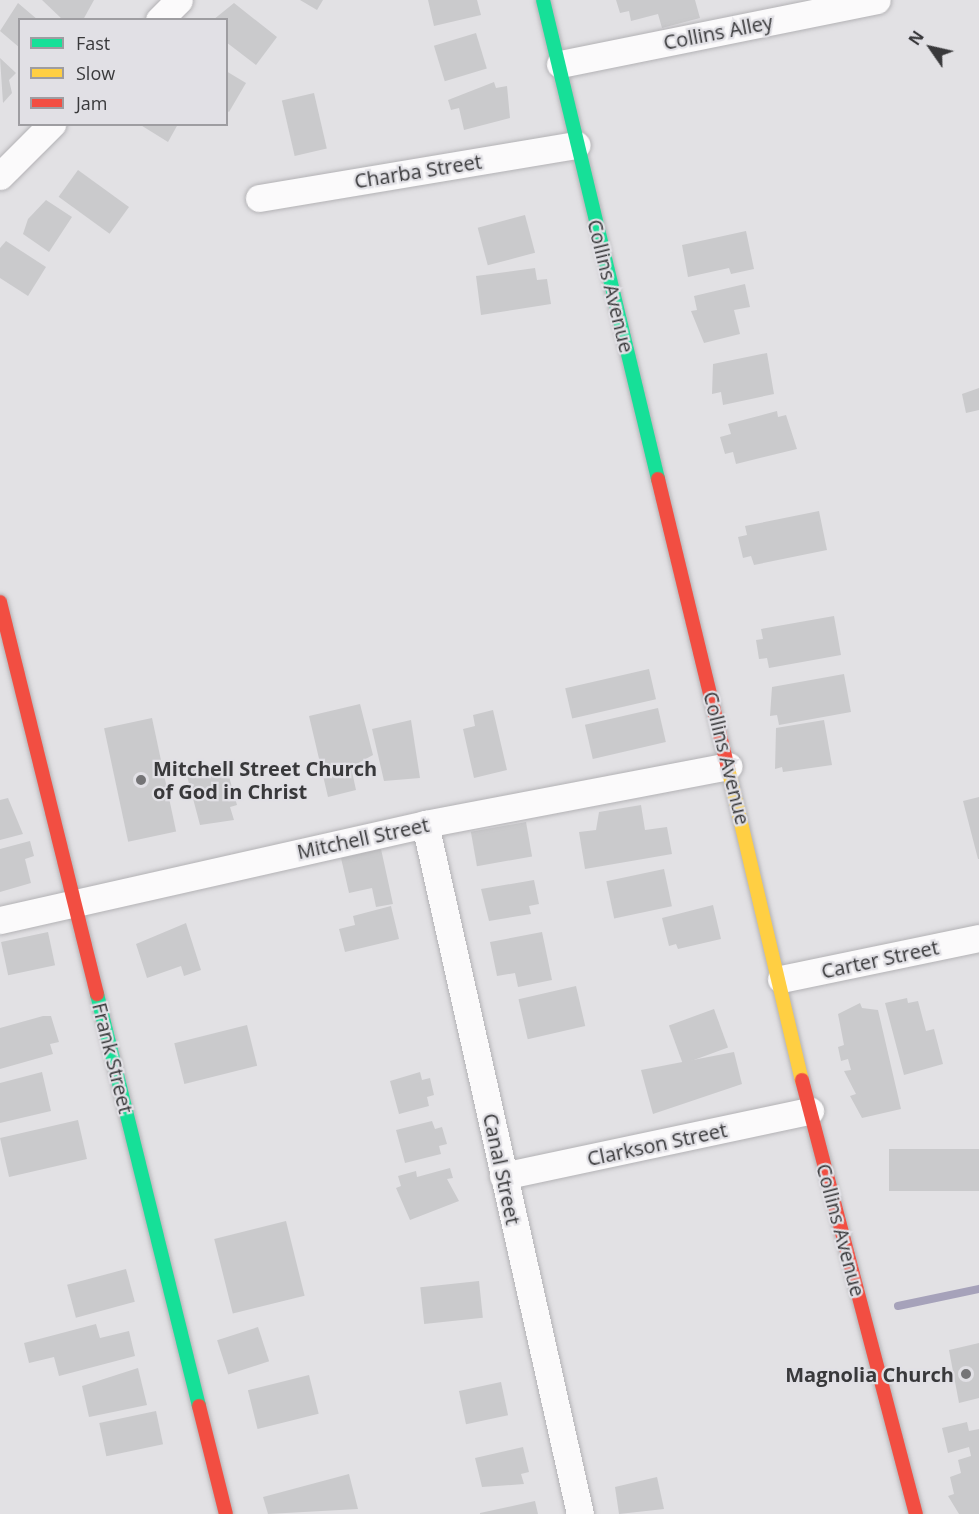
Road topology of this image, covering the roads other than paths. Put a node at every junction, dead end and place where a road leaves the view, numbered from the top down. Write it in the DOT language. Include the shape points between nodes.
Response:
graph roads {
  1 [pos="178,0"];
  2 [pos="543,0"];
  3 [pos="877,0"];
  4 [pos="161,18"];
  5 [pos="560,64"];
  6 [pos="50,126"];
  7 [pos="577,145"];
  8 [pos="0,176"];
  9 [pos="259,198"];
  10 [pos="0,602"];
  11 [pos="9,674"];
  12 [pos="729,766"];
  13 [pos="425,824"];
  14 [pos="74,900"];
  15 [pos="0,920"];
  16 [pos="979,938"];
  17 [pos="781,979"];
  18 [pos="810,1111"];
  19 [pos="503,1176"];
  20 [pos="226,1514"];
  21 [pos="580,1514"];
  22 [pos="916,1514"];
  1 -- 4 [label="street"];
  2 -- 5 [label="street, Collins Avenue"];
  3 -- 5 [label="street, Collins Alley"];
  5 -- 7 [label="street, Collins Avenue"];
  6 -- 8 [label="street"];
  7 -- 9 [label="street, Charba Street"];
  7 -- 12 [label="street, Collins Avenue"];
  10 -- 11 [label="street, Frank Street"];
  11 -- 14 [label="street, Frank Street"];
  12 -- 13 [label="street, Mitchell Street"];
  12 -- 17 [label="street, Collins Avenue"];
  13 -- 14 [label="street, Mitchell Street"];
  13 -- 19 [label="street, Canal Street"];
  14 -- 15 [label="street, Mitchell Street"];
  14 -- 20 [label="street, Frank Street"];
  16 -- 17 [label="street, Carter Street"];
  17 -- 18 [label="street, Collins Avenue"];
  18 -- 19 [label="street, Clarkson Street"];
  18 -- 22 [label="street, Collins Avenue"];
  19 -- 21 [label="street, Canal Street"];
}
